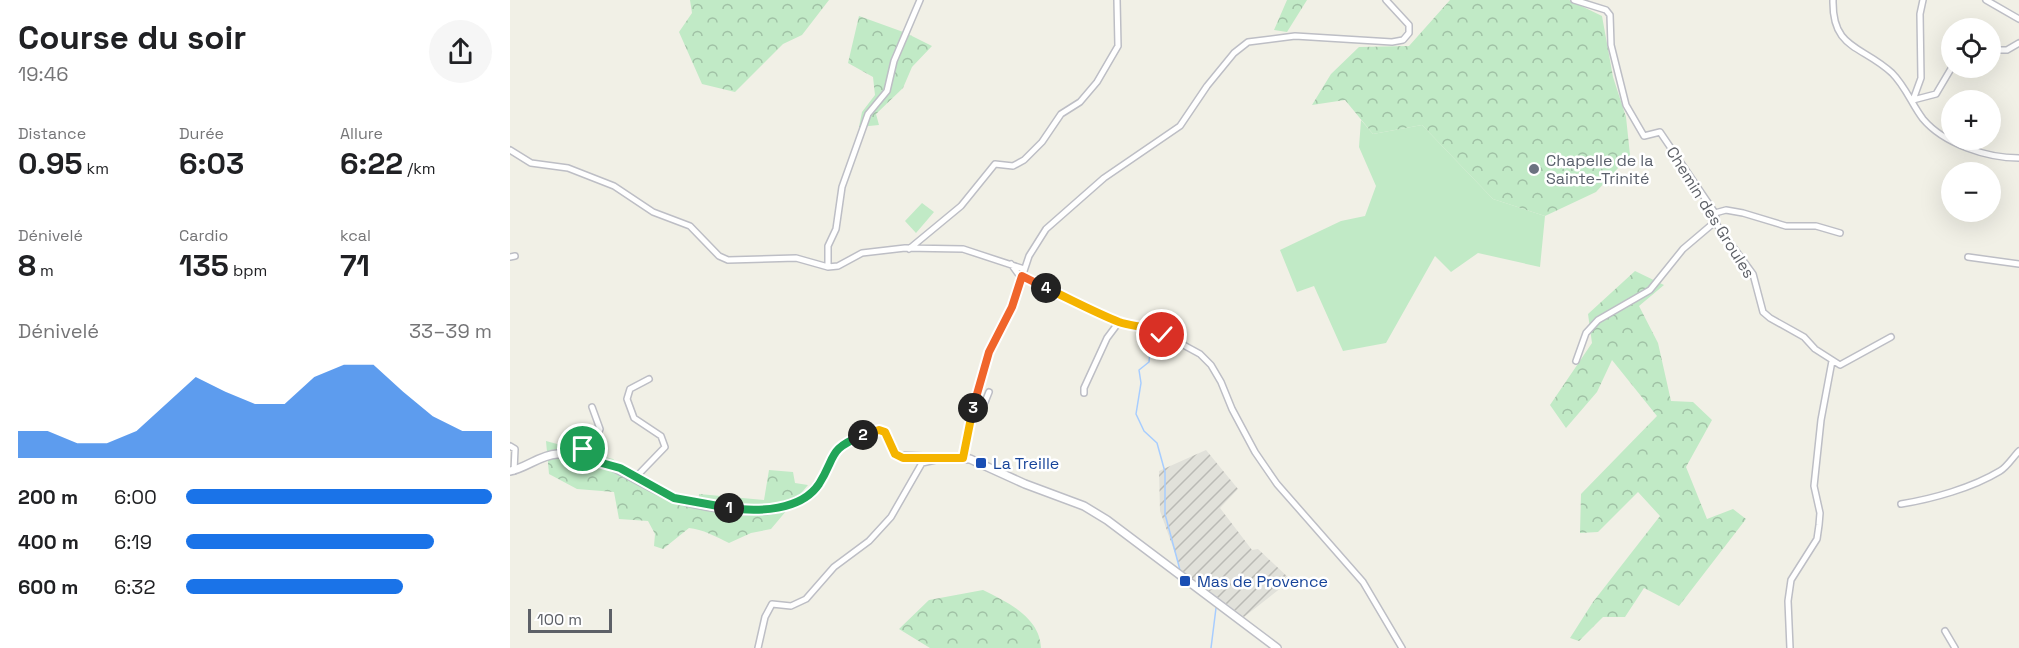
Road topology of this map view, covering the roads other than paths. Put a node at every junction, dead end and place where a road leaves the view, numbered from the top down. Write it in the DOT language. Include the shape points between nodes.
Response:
graph roads {
  1 [pos="920,0"];
  2 [pos="1117,0"];
  3 [pos="1386,0"];
  4 [pos="1574,0"];
  5 [pos="1833,0"];
  6 [pos="1923,0"];
  7 [pos="1986,0"];
  8 [pos="2019,19"];
  9 [pos="2019,43"];
  10 [pos="2001,50"];
  11 [pos="1945,78"];
  12 [pos="1913,100"];
  13 [pos="510,150"];
  14 [pos="2019,158"];
  15 [pos="1715,213"];
  16 [pos="1716,221"];
  17 [pos="1840,232"];
  18 [pos="909,249"];
  19 [pos="1029,256"];
  20 [pos="1968,258"];
  21 [pos="2019,264"];
  22 [pos="1013,265"];
  23 [pos="828,267"];
  24 [pos="1024,269"];
  25 [pos="1022,276"];
  26 [pos="1119,322"];
  27 [pos="1891,337"];
  28 [pos="1832,361"];
  29 [pos="1576,362"];
  30 [pos="649,379"];
  31 [pos="989,392"];
  32 [pos="1084,393"];
  33 [pos="975,400"];
  34 [pos="592,407"];
  35 [pos="510,446"];
  36 [pos="2019,451"];
  37 [pos="580,457"];
  38 [pos="942,458"];
  39 [pos="963,458"];
  40 [pos="512,471"];
  41 [pos="636,477"];
  42 [pos="1901,504"];
  43 [pos="1945,631"];
  44 [pos="758,648"];
  45 [pos="1277,648"];
  46 [pos="1402,648"];
  47 [pos="1790,648"];
  48 [pos="1955,648"];
  1 -- 23 [label="street" via="894,61 887,91 868,114 842,187 836,229 828,246"];
  2 -- 18 [label="street" via="1117,51 1089,93 1061,114 1024,160 1012,166 996,164 961,206"];
  3 -- 19 [label="street" via="1409,25 1403,40 1295,36 1244,45 1207,86 1180,126 1131,158 1069,207 1046,229"];
  4 -- 15 [label="street, Chemin des Groules" via="1606,10 1610,15 1611,45 1626,105 1644,136 1660,132 1664,136"];
  5 -- 12 [label="street" via="1839,35 1892,73"];
  6 -- 12 [label="street" via="1921,78"];
  7 -- 8 [label="street"];
  9 -- 10 [label="street"];
  11 -- 12 [label="street" via="1936,94"];
  12 -- 14 [label="street" via="1929,126 1952,140 1990,154"];
  13 -- 23 [label="street" via="531,163 568,168 614,186 653,212 690,226 719,256 728,260 796,258"];
  15 -- 16 [label="street, Chemin des Groules"];
  15 -- 17 [label="street" via="1726,210 1786,226 1816,226"];
  16 -- 28 [label="street, Chemin des Groules" via="1753,274 1763,312 1804,337"];
  16 -- 29 [label="street" via="1683,249 1650,290 1598,320 1586,333"];
  18 -- 22 [label="street" via="963,249"];
  18 -- 23 [label="street" via="862,252 838,266"];
  19 -- 22 [label="street"];
  19 -- 24 [label="street"];
  20 -- 21 [label="street"];
  22 -- 24 [label="street"];
  22 -- 25 [label="street"];
  24 -- 25 [label="street"];
  25 -- 26 [label="street"];
  25 -- 33 [label="street" via="1012,307 989,352"];
  26 -- 32 [label="street" via="1107,338"];
  26 -- 46 [label="street" via="1154,329 1200,354 1211,365 1255,452 1277,484 1364,582"];
  27 -- 28 [label="street" via="1840,365"];
  28 -- 47 [label="street" via="1814,486 1820,513 1817,538 1791,580"];
  30 -- 41 [label="street" via="630,389 627,399 634,418 661,436 665,447"];
  31 -- 33 [label="street" via="985,402"];
  33 -- 39 [label="street"];
  34 -- 37 [label="street" via="600,429"];
  35 -- 40 [label="street" via="515,449"];
  36 -- 42 [label="street" via="2001,471 1955,491"];
  37 -- 40 [label="street" via="555,454"];
  37 -- 41 [label="street" via="607,463"];
  38 -- 39 [label="street"];
  38 -- 41 [label="street" via="899,456 885,432 873,431 838,447 811,493 782,507 763,510 689,502"];
  38 -- 44 [label="street" via="922,463 883,527 834,567 806,599 790,606 771,606"];
  39 -- 45 [label="street" via="1097,513"];
  43 -- 48 [label="street"];
}
